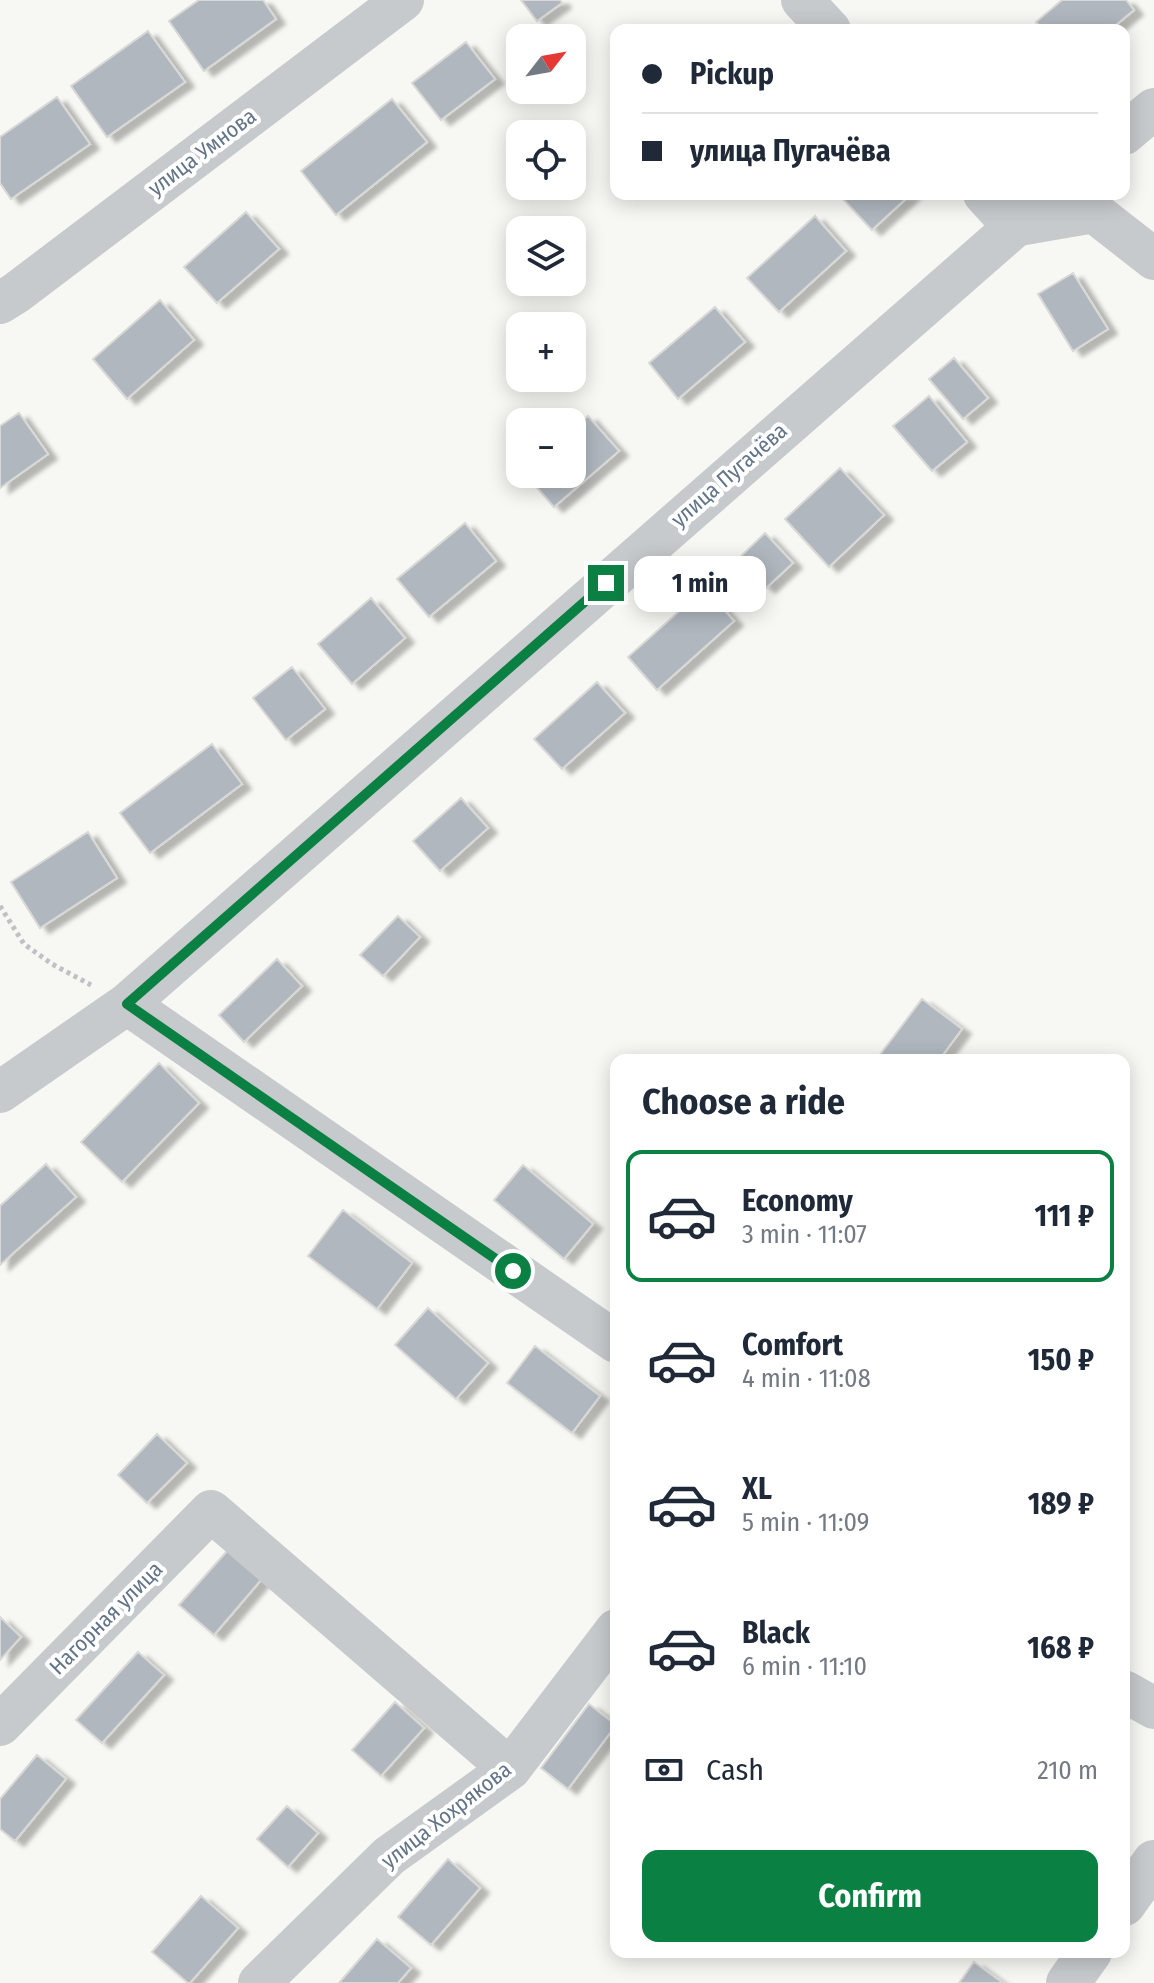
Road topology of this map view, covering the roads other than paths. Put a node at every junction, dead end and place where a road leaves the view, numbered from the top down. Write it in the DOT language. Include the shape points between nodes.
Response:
graph roads {
  1 [pos="403,0"];
  2 [pos="802,0"];
  3 [pos="824,24"];
  4 [pos="1154,109"];
  5 [pos="1130,129"];
  6 [pos="989,200"];
  7 [pos="1045,200"];
  8 [pos="1013,226"];
  9 [pos="1154,259"];
  10 [pos="0,303"];
  11 [pos="127,1004"];
  12 [pos="0,1092"];
  13 [pos="610,1338"];
  14 [pos="610,1638"];
  15 [pos="1130,1694"];
  16 [pos="1154,1708"];
  17 [pos="0,1725"];
  18 [pos="510,1769"];
  19 [pos="1154,1862"];
  20 [pos="1130,1896"];
  21 [pos="1086,1958"];
  22 [pos="259,1983"];
  23 [pos="1068,1983"];
  1 -- 10 [label="street, улица Умнова"];
  2 -- 3 [label="street"];
  4 -- 5 [label="street"];
  6 -- 8 [label="street"];
  7 -- 8 [label="street, улица Пугачёва"];
  8 -- 9 [label="street" via="1094,212"];
  8 -- 11 [label="street, улица Пугачёва"];
  11 -- 12 [label="street, улица Пугачёва"];
  11 -- 13 [label="street"];
  14 -- 18 [label="street, улица Хохрякова"];
  15 -- 16 [label="street"];
  17 -- 18 [label="street, Нагорная улица" via="211,1511"];
  18 -- 22 [label="street, улица Хохрякова" via="389,1856"];
  19 -- 20 [label="street"];
  21 -- 23 [label="street"];
}
